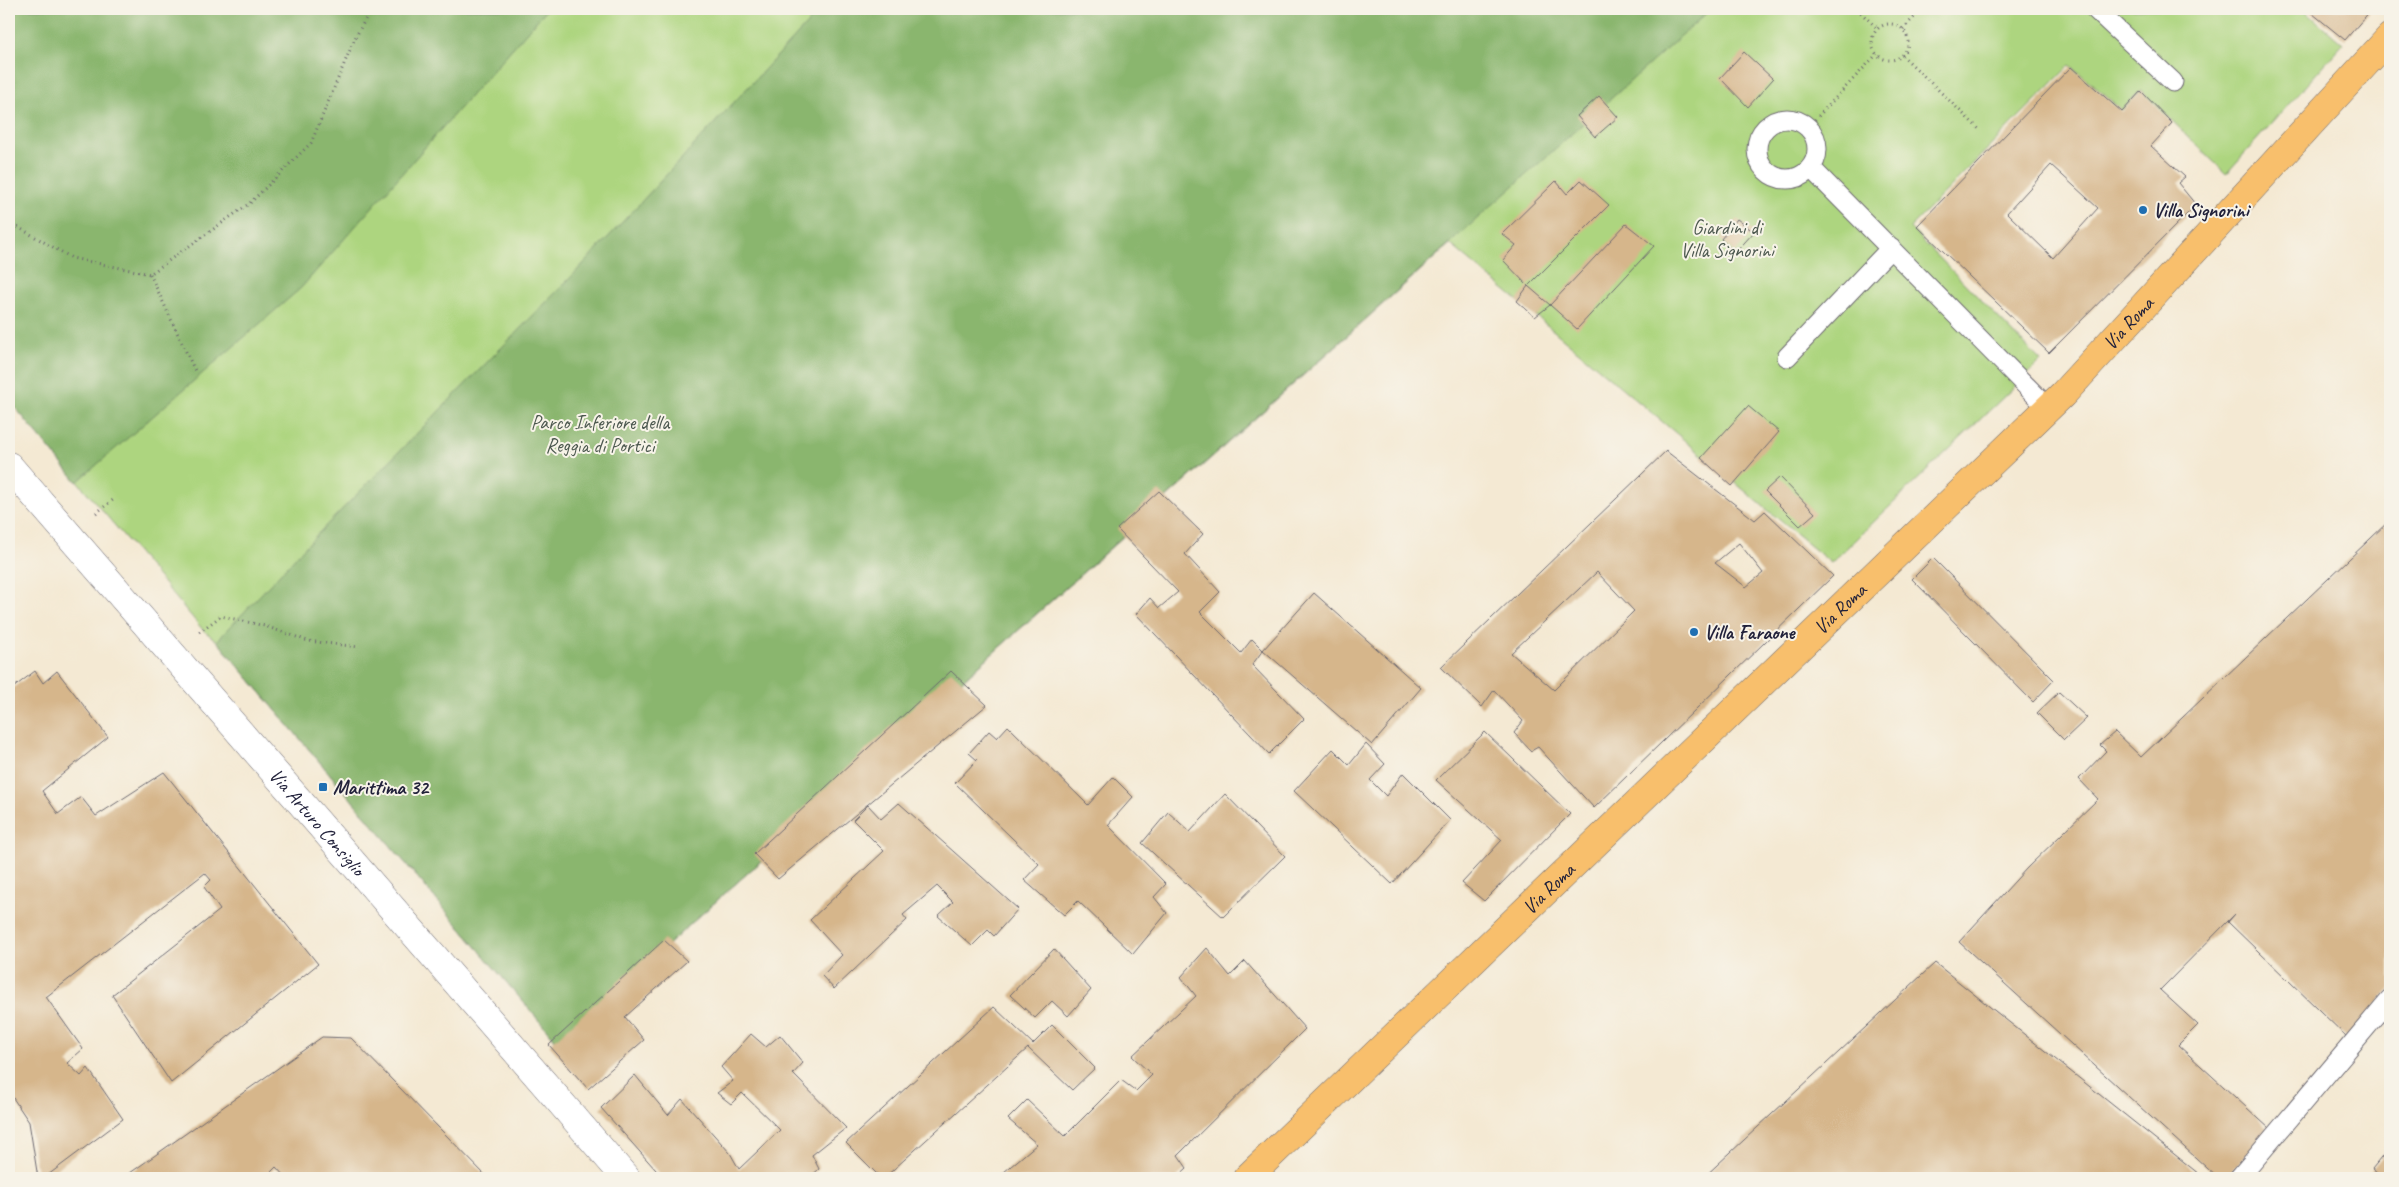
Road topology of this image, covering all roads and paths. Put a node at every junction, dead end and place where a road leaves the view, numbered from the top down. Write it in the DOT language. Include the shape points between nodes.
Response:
graph roads {
  1 [pos="371,9"];
  2 [pos="1857,9"];
  3 [pos="1922,9"];
  4 [pos="2096,9"];
  5 [pos="1878,29"];
  6 [pos="1903,29"];
  7 [pos="2390,37"];
  8 [pos="1877,54"];
  9 [pos="1902,55"];
  10 [pos="2173,82"];
  11 [pos="1808,128"];
  12 [pos="1980,130"];
  13 [pos="1811,168"];
  14 [pos="9,222"];
  15 [pos="1891,248"];
  16 [pos="150,274"];
  17 [pos="1787,357"];
  18 [pos="195,371"];
  19 [pos="2048,408"];
  20 [pos="9,466"];
  21 [pos="221,616"];
  22 [pos="359,647"];
  23 [pos="2390,999"];
  24 [pos="626,1178"];
  25 [pos="1247,1178"];
  26 [pos="2239,1178"];
  1 -- 16 [label="path" via="355,38 311,143 250,203"];
  2 -- 5 [label="path"];
  3 -- 6 [label="path"];
  4 -- 10 [label="lane"];
  5 -- 6 [label="path" via="1886,24 1895,24"];
  5 -- 8 [label="path" via="1872,46"];
  6 -- 9 [label="path" via="1908,47"];
  7 -- 19 [label="main road, Via Roma"];
  8 -- 9 [label="path" via="1895,60"];
  8 -- 11 [label="path"];
  9 -- 12 [label="path"];
  11 -- 13 [label="lane" via="1817,143 1817,156"];
  11 -- 13 [label="lane" via="1788,118 1775,121 1764,130 1758,141 1758,155 1764,168 1774,176 1787,179 1800,176"];
  13 -- 15 [label="lane"];
  14 -- 16 [label="path" via="72,258"];
  15 -- 17 [label="lane"];
  15 -- 19 [label="lane"];
  16 -- 18 [label="path"];
  19 -- 25 [label="main road, Via Roma"];
  20 -- 24 [label="street, Via Arturo Consiglio"];
  21 -- 22 [label="path" via="265,626 308,642"];
  23 -- 26 [label="lane"];
}
